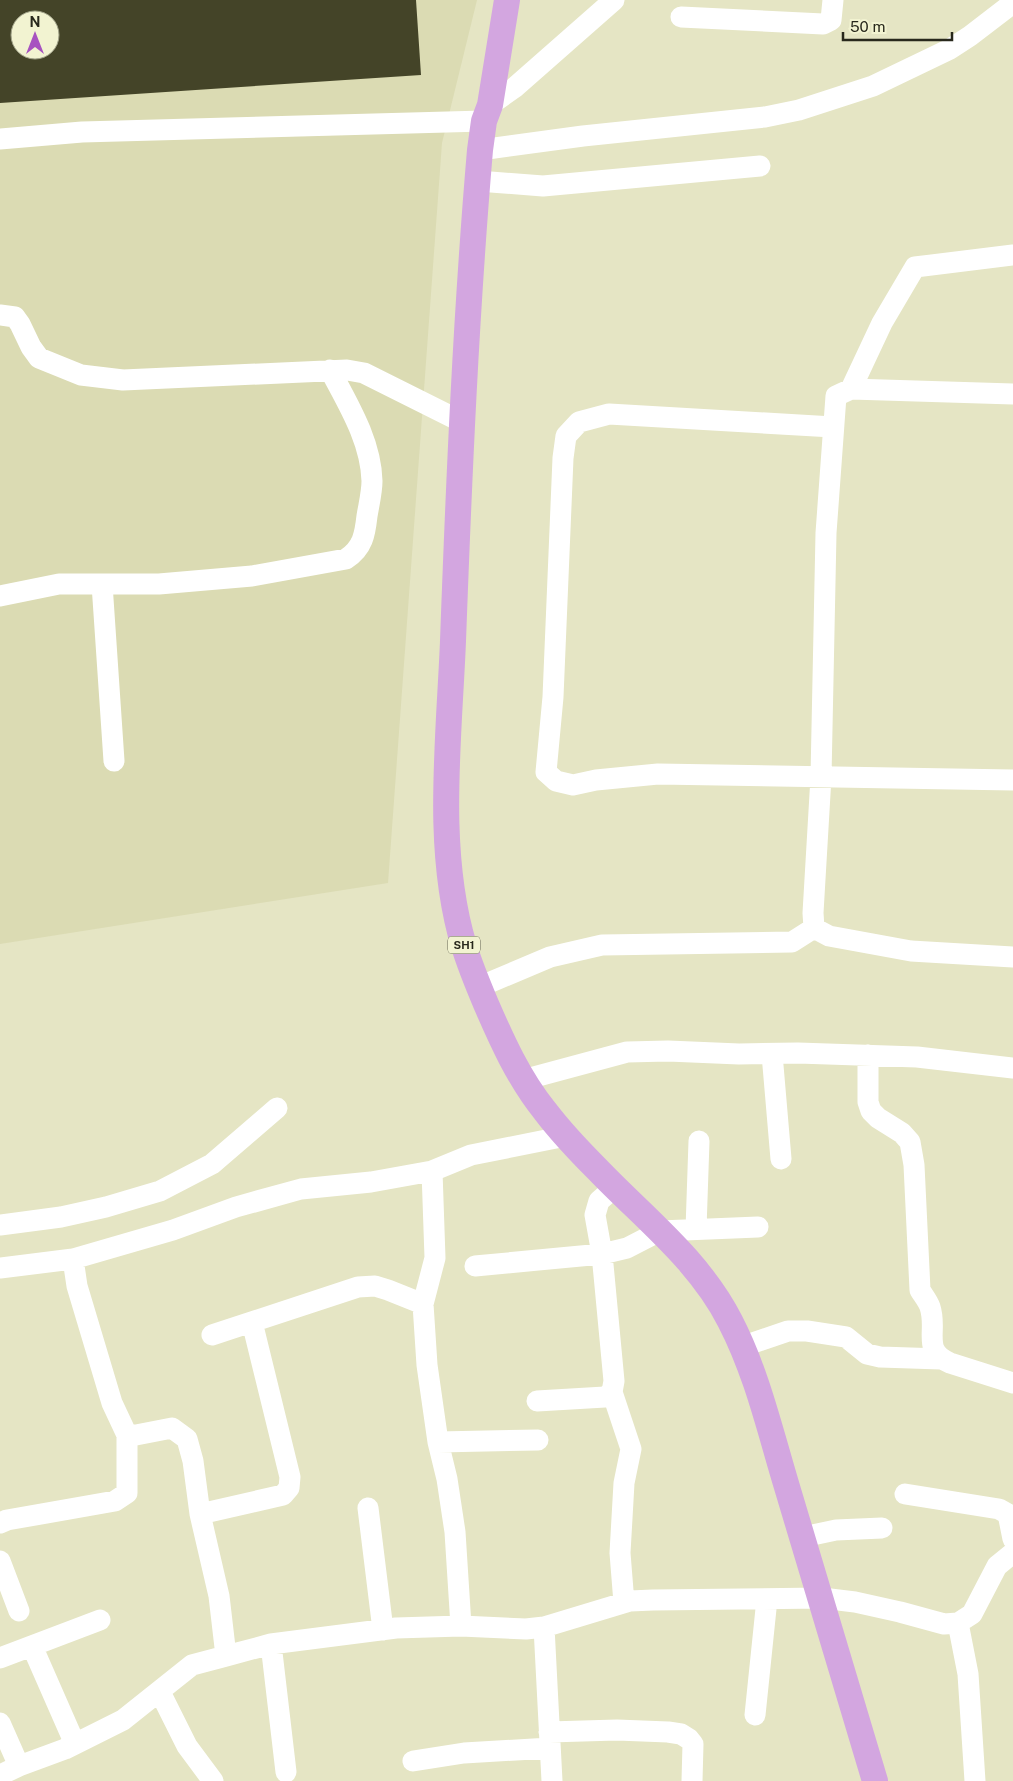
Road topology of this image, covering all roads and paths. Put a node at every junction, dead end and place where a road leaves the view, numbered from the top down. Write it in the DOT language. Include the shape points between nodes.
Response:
graph roads {
  1 [pos="507,0"];
  2 [pos="614,0"];
  3 [pos="833,0"];
  4 [pos="1013,3"];
  5 [pos="681,16"];
  6 [pos="487,113"];
  7 [pos="0,139"];
  8 [pos="480,150"];
  9 [pos="760,166"];
  10 [pos="478,181"];
  11 [pos="1013,255"];
  12 [pos="0,315"];
  13 [pos="330,370"];
  14 [pos="851,389"];
  15 [pos="1013,394"];
  16 [pos="462,422"];
  17 [pos="834,427"];
  18 [pos="102,584"];
  19 [pos="0,596"];
  20 [pos="114,761"];
  21 [pos="821,777"];
  22 [pos="1013,780"];
  23 [pos="814,928"];
  24 [pos="1013,957"];
  25 [pos="479,987"];
  26 [pos="772,1054"];
  27 [pos="868,1056"];
  28 [pos="1013,1068"];
  29 [pos="523,1080"];
  30 [pos="277,1108"];
  31 [pos="566,1136"];
  32 [pos="699,1141"];
  33 [pos="781,1160"];
  34 [pos="432,1171"];
  35 [pos="615,1187"];
  36 [pos="0,1224"];
  37 [pos="758,1227"];
  38 [pos="696,1229"];
  39 [pos="660,1230"];
  40 [pos="602,1254"];
  41 [pos="73,1259"];
  42 [pos="476,1266"];
  43 [pos="0,1268"];
  44 [pos="423,1304"];
  45 [pos="252,1322"];
  46 [pos="212,1335"];
  47 [pos="741,1347"];
  48 [pos="941,1359"];
  49 [pos="1013,1383"];
  50 [pos="612,1392"];
  51 [pos="537,1401"];
  52 [pos="127,1435"];
  53 [pos="538,1440"];
  54 [pos="438,1442"];
  55 [pos="905,1494"];
  56 [pos="368,1508"];
  57 [pos="1010,1509"];
  58 [pos="200,1514"];
  59 [pos="0,1523"];
  60 [pos="882,1528"];
  61 [pos="803,1537"];
  62 [pos="1013,1539"];
  63 [pos="1013,1553"];
  64 [pos="0,1562"];
  65 [pos="822,1598"];
  66 [pos="766,1599"];
  67 [pos="624,1603"];
  68 [pos="19,1611"];
  69 [pos="100,1620"];
  70 [pos="958,1623"];
  71 [pos="461,1626"];
  72 [pos="544,1627"];
  73 [pos="384,1630"];
  74 [pos="272,1644"];
  75 [pos="32,1646"];
  76 [pos="226,1656"];
  77 [pos="0,1658"];
  78 [pos="160,1692"];
  79 [pos="755,1715"];
  80 [pos="0,1723"];
  81 [pos="549,1740"];
  82 [pos="75,1744"];
  83 [pos="413,1761"];
  84 [pos="9,1770"];
  85 [pos="286,1772"];
  86 [pos="213,1781"];
  87 [pos="552,1781"];
  88 [pos="692,1781"];
  89 [pos="875,1781"];
  90 [pos="975,1781"];
  1 -- 6 [label="main road, SH1"];
  2 -- 6 [label="street"];
  3 -- 5 [label="street" via="831,20 823,24"];
  4 -- 8 [label="street" via="950,49 873,86 799,110 765,117"];
  6 -- 7 [label="street" via="82,132"];
  6 -- 8 [label="main road, SH1"];
  8 -- 10 [label="main road, SH1"];
  9 -- 10 [label="street" via="543,186"];
  10 -- 16 [label="main road, SH1"];
  11 -- 14 [label="street" via="915,267 882,323"];
  12 -- 13 [label="street" via="15,317 39,358 81,375 123,380"];
  13 -- 16 [label="street" via="364,373"];
  13 -- 18 [label="street" via="354,413 368,452 372,481 365,530 355,553 346,559 252,576 159,584"];
  14 -- 15 [label="street"];
  14 -- 17 [label="street" via="836,396"];
  16 -- 25 [label="main road, SH1" via="446,806 453,898 464,947"];
  17 -- 21 [label="street" via="826,533"];
  17 -- 21 [label="street" via="609,414 579,422 566,436 553,697 546,772 556,781 573,785 658,774"];
  18 -- 19 [label="street" via="59,584"];
  18 -- 20 [label="street"];
  21 -- 22 [label="street"];
  21 -- 23 [label="street"];
  23 -- 24 [label="street" via="829,936 911,951"];
  23 -- 25 [label="street" via="792,942 602,945 550,957"];
  25 -- 29 [label="main road, SH1"];
  26 -- 27 [label="street"];
  26 -- 29 [label="street" via="627,1052"];
  26 -- 33 [label="street"];
  27 -- 28 [label="street" via="917,1057"];
  27 -- 48 [label="street" via="868,1102 871,1111 910,1142 920,1290 930,1307 932,1344 935,1354"];
  29 -- 31 [label="main road, SH1"];
  30 -- 36 [label="street" via="212,1164 160,1190 60,1217"];
  31 -- 34 [label="street" via="471,1155"];
  31 -- 35 [label="main road, SH1"];
  32 -- 38 [label="street"];
  34 -- 41 [label="street" via="301,1189"];
  34 -- 44 [label="street" via="435,1258"];
  35 -- 39 [label="main road, SH1"];
  35 -- 40 [label="street" via="599,1201 595,1215"];
  37 -- 38 [label="street"];
  38 -- 39 [label="street"];
  39 -- 40 [label="street" via="627,1248"];
  39 -- 47 [label="main road, SH1" via="705,1280 730,1321"];
  40 -- 42 [label="street"];
  40 -- 50 [label="street" via="614,1381"];
  41 -- 43 [label="street"];
  41 -- 52 [label="street" via="77,1286 112,1404"];
  44 -- 45 [label="street" via="375,1286 358,1287"];
  44 -- 54 [label="street" via="427,1365"];
  45 -- 46 [label="street"];
  45 -- 58 [label="street" via="290,1477 289,1488 283,1495"];
  47 -- 48 [label="street" via="788,1331 807,1331 846,1337 867,1354 880,1358"];
  47 -- 61 [label="main road, SH1"];
  48 -- 49 [label="street"];
  50 -- 51 [label="street" via="605,1397"];
  50 -- 67 [label="street" via="631,1449 624,1483 620,1553"];
  52 -- 58 [label="street" via="172,1428 187,1439"];
  52 -- 59 [label="street" via="127,1493 115,1501"];
  53 -- 54 [label="street"];
  54 -- 71 [label="street" via="455,1532"];
  55 -- 57 [label="street"];
  56 -- 73 [label="street"];
  57 -- 62 [label="street"];
  58 -- 76 [label="street" via="219,1596"];
  60 -- 61 [label="street" via="836,1530"];
  61 -- 65 [label="main road, SH1"];
  63 -- 70 [label="street" via="997,1566 972,1614"];
  64 -- 68 [label="street"];
  65 -- 66 [label="street"];
  65 -- 70 [label="street" via="864,1604 944,1624"];
  65 -- 89 [label="main road, SH1"];
  66 -- 67 [label="street"];
  66 -- 79 [label="street"];
  67 -- 72 [label="street"];
  69 -- 75 [label="street"];
  70 -- 90 [label="street" via="968,1674"];
  71 -- 72 [label="street"];
  71 -- 73 [label="street"];
  72 -- 81 [label="street"];
  73 -- 74 [label="street"];
  74 -- 76 [label="street"];
  74 -- 85 [label="street"];
  75 -- 77 [label="street"];
  75 -- 82 [label="street"];
  76 -- 78 [label="street" via="192,1665"];
  78 -- 82 [label="street" via="123,1720"];
  78 -- 86 [label="street" via="187,1746"];
  80 -- 84 [label="street"];
  81 -- 83 [label="street"];
  81 -- 87 [label="street"];
  81 -- 88 [label="street" via="617,1730 681,1734 693,1744"];
  82 -- 84 [label="street"];
}
